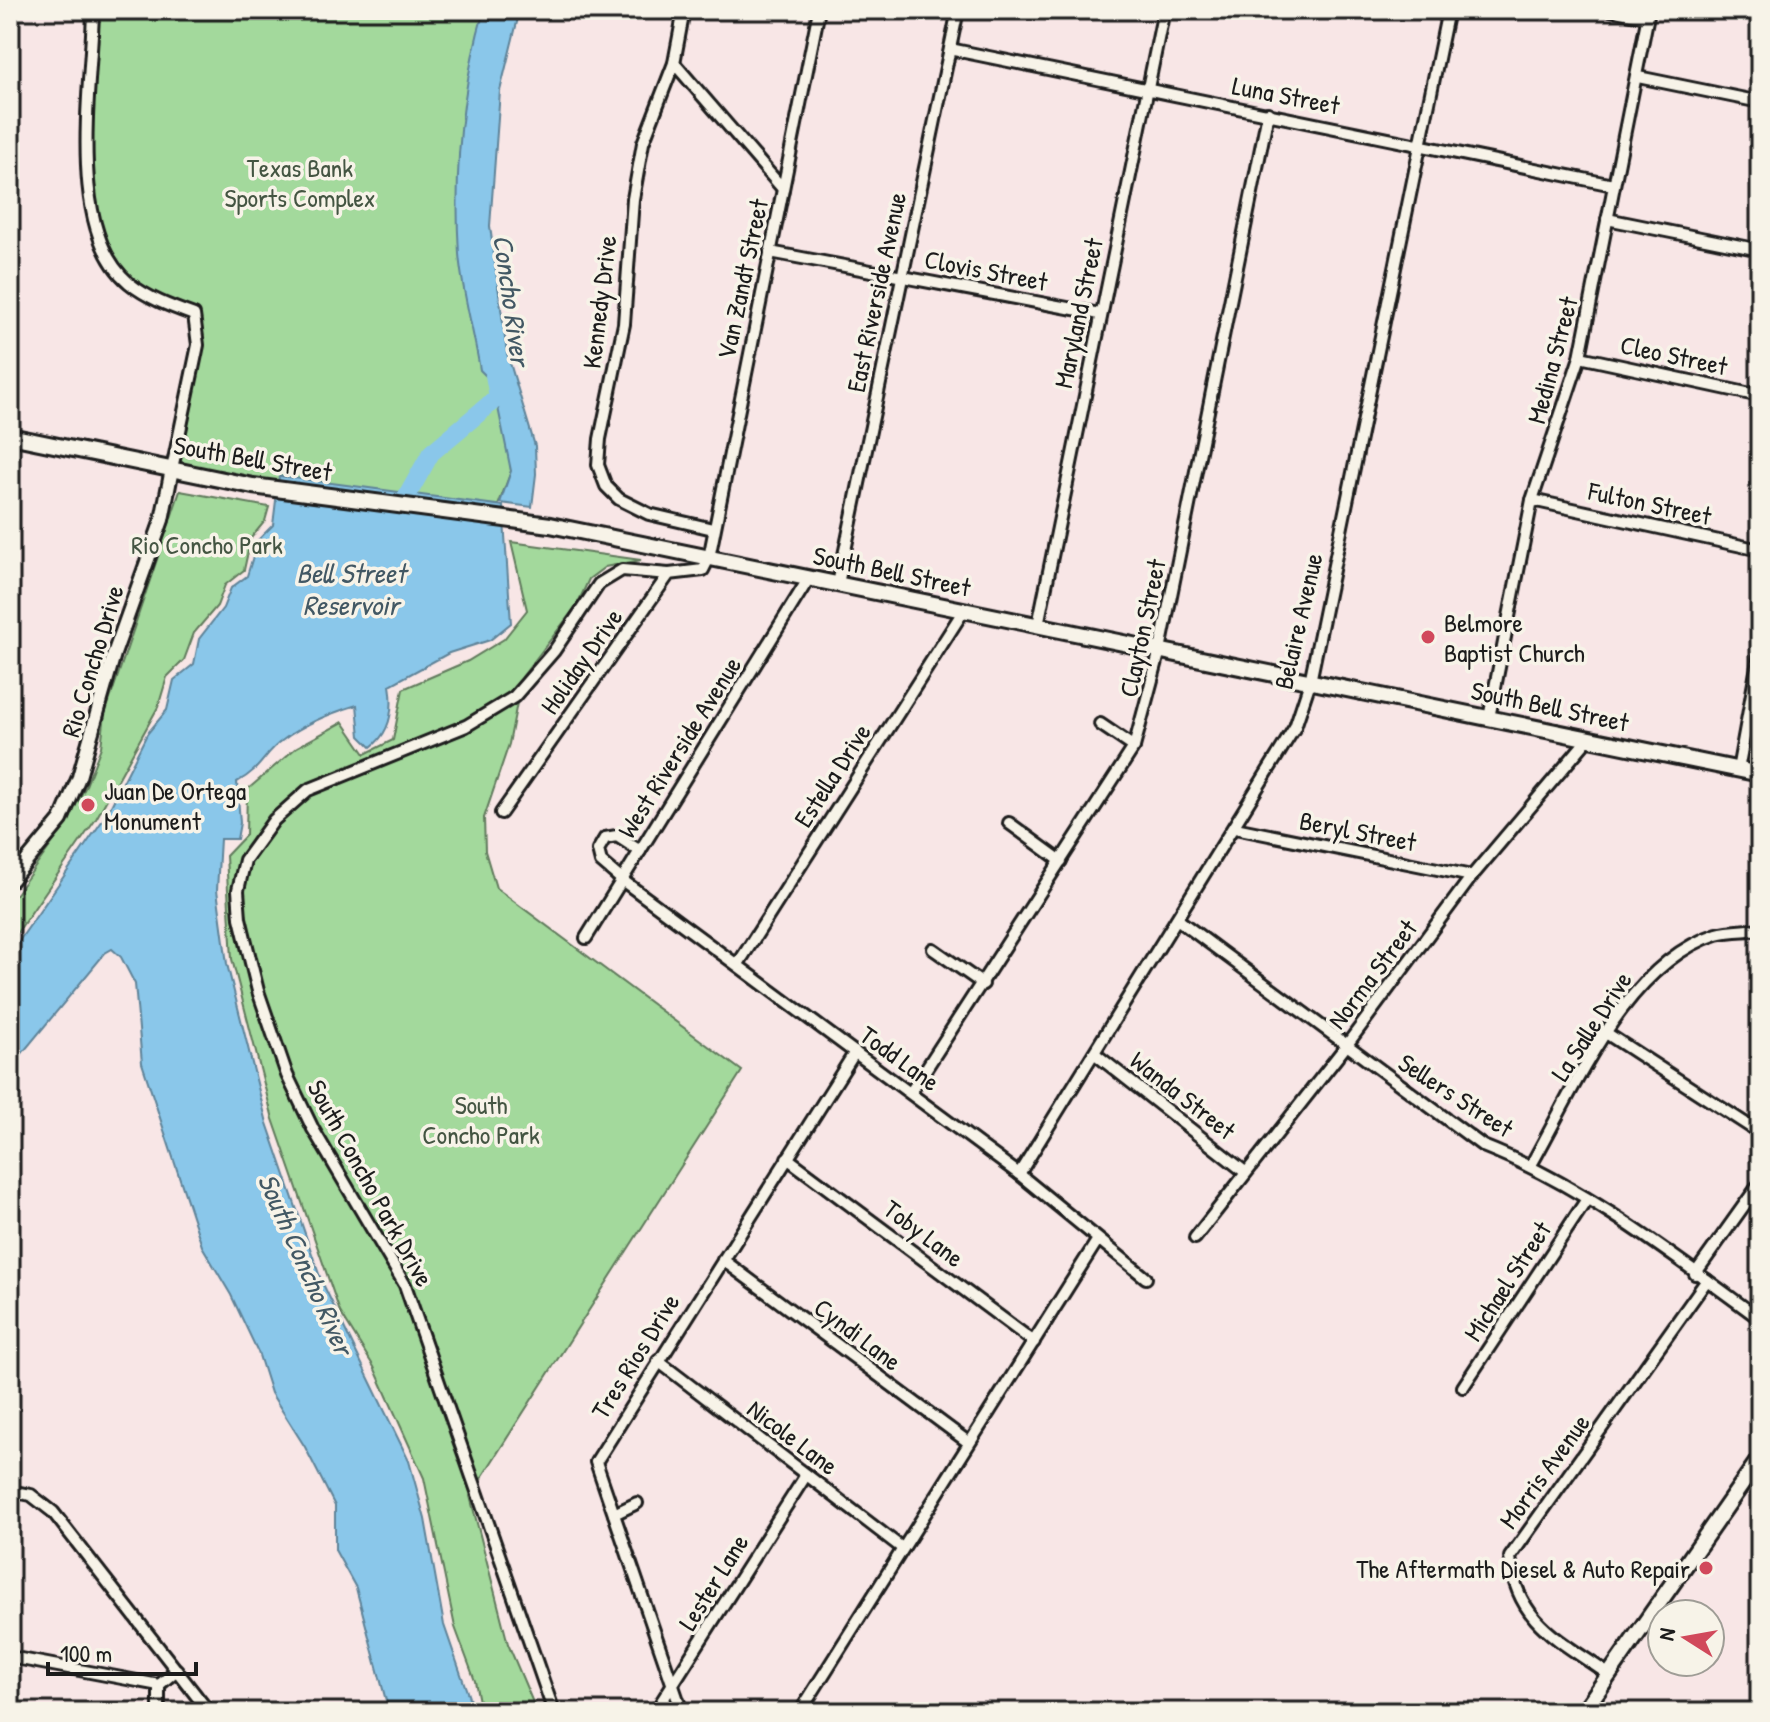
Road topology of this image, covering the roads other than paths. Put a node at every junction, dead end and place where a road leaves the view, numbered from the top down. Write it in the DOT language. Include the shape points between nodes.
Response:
graph roads {
  1 [pos="93,10"];
  2 [pos="684,10"];
  3 [pos="819,10"];
  4 [pos="958,10"];
  5 [pos="1164,10"];
  6 [pos="1448,10"];
  7 [pos="1610,10"];
  8 [pos="1648,14"];
  9 [pos="950,49"];
  10 [pos="674,63"];
  11 [pos="1638,77"];
  12 [pos="1147,91"];
  13 [pos="1760,102"];
  14 [pos="1268,113"];
  15 [pos="1419,145"];
  16 [pos="1613,185"];
  17 [pos="783,189"];
  18 [pos="1607,219"];
  19 [pos="1760,250"];
  20 [pos="770,252"];
  21 [pos="901,277"];
  22 [pos="1100,314"];
  23 [pos="1580,357"];
  24 [pos="1760,396"];
  25 [pos="10,436"];
  26 [pos="172,469"];
  27 [pos="1532,500"];
  28 [pos="713,529"];
  29 [pos="1760,550"];
  30 [pos="709,558"];
  31 [pos="669,574"];
  32 [pos="809,578"];
  33 [pos="838,584"];
  34 [pos="964,610"];
  35 [pos="1038,625"];
  36 [pos="1160,650"];
  37 [pos="1760,650"];
  38 [pos="1310,682"];
  39 [pos="1489,718"];
  40 [pos="1100,724"];
  41 [pos="1588,739"];
  42 [pos="1134,747"];
  43 [pos="1738,770"];
  44 [pos="1760,774"];
  45 [pos="501,813"];
  46 [pos="1009,823"];
  47 [pos="1235,828"];
  48 [pos="640,851"];
  49 [pos="1061,861"];
  50 [pos="1472,876"];
  51 [pos="622,880"];
  52 [pos="10,881"];
  53 [pos="1177,919"];
  54 [pos="1760,929"];
  55 [pos="586,938"];
  56 [pos="933,949"];
  57 [pos="738,964"];
  58 [pos="983,984"];
  59 [pos="1606,1033"];
  60 [pos="1346,1046"];
  61 [pos="855,1052"];
  62 [pos="1094,1053"];
  63 [pos="911,1092"];
  64 [pos="1760,1133"];
  65 [pos="787,1158"];
  66 [pos="1531,1165"];
  67 [pos="1245,1172"];
  68 [pos="1019,1174"];
  69 [pos="1760,1183"];
  70 [pos="1587,1199"];
  71 [pos="1195,1238"];
  72 [pos="1097,1241"];
  73 [pos="723,1260"];
  74 [pos="1695,1274"];
  75 [pos="1146,1278"];
  76 [pos="1707,1280"];
  77 [pos="1760,1319"];
  78 [pos="1034,1342"];
  79 [pos="658,1361"];
  80 [pos="1463,1387"];
  81 [pos="968,1442"];
  82 [pos="1760,1458"];
  83 [pos="806,1475"];
  84 [pos="10,1491"];
  85 [pos="637,1503"];
  86 [pos="614,1514"];
  87 [pos="902,1548"];
  88 [pos="10,1657"];
  89 [pos="177,1670"];
  90 [pos="1608,1674"];
  91 [pos="159,1685"];
  92 [pos="673,1686"];
  93 [pos="1595,1695"];
  94 [pos="159,1712"];
  95 [pos="209,1712"];
  96 [pos="554,1712"];
  97 [pos="655,1712"];
  98 [pos="682,1712"];
  99 [pos="800,1712"];
  100 [pos="1583,1712"];
  101 [pos="1597,1712"];
  1 -- 26 [label="street, Rio Concho Drive" via="88,187 94,222 106,254 128,282 194,315 199,325"];
  2 -- 10 [label="street, Kennedy Drive"];
  3 -- 17 [label="street, Van Zandt Street"];
  4 -- 9 [label="street, East Riverside Avenue"];
  5 -- 12 [label="street, Maryland Street"];
  6 -- 15 [label="street, Belaire Avenue"];
  7 -- 8 [label="street"];
  8 -- 11 [label="street, Medina Street"];
  9 -- 12 [label="street, Luna Street"];
  9 -- 21 [label="street, East Riverside Avenue"];
  10 -- 17 [label="street"];
  10 -- 28 [label="street, Kennedy Drive" via="643,143 635,185 624,324 598,465 606,486 619,499 649,514"];
  11 -- 13 [label="street"];
  11 -- 16 [label="street, Medina Street"];
  12 -- 14 [label="street, Luna Street"];
  12 -- 22 [label="street, Maryland Street"];
  14 -- 15 [label="street, Luna Street"];
  14 -- 36 [label="street, Clayton Street"];
  15 -- 16 [label="street, Luna Street"];
  15 -- 38 [label="street, Belaire Avenue"];
  16 -- 18 [label="street, Medina Street"];
  17 -- 20 [label="street, Van Zandt Street"];
  18 -- 19 [label="street"];
  18 -- 23 [label="street, Medina Street"];
  20 -- 21 [label="street, Clovis Street"];
  20 -- 28 [label="street, Van Zandt Street"];
  21 -- 22 [label="street, Clovis Street"];
  21 -- 33 [label="street, East Riverside Avenue"];
  22 -- 35 [label="street, Maryland Street"];
  23 -- 24 [label="street, Cleo Street"];
  23 -- 27 [label="street, Medina Street"];
  25 -- 26 [label="main road, South Bell Street"];
  26 -- 30 [label="main road, South Bell Street" via="253,486 550,525"];
  26 -- 52 [label="street, Rio Concho Drive" via="162,520 114,654 79,777 61,820"];
  27 -- 29 [label="street, Fulton Street"];
  27 -- 39 [label="street, Medina Street"];
  28 -- 30 [label="street, Van Zandt Street"];
  30 -- 31 [label="street" via="703,570"];
  30 -- 32 [label="main road, South Bell Street"];
  31 -- 45 [label="street, Holiday Drive"];
  31 -- 96 [label="street, South Concho Park Drive" via="622,570 599,584 554,651 514,697 466,726 308,790 274,820 245,860 238,890 258,991 287,1075 405,1285"];
  32 -- 33 [label="main road, South Bell Street"];
  32 -- 48 [label="street, West Riverside Avenue"];
  33 -- 34 [label="main road, South Bell Street"];
  34 -- 35 [label="main road, South Bell Street"];
  34 -- 57 [label="street, Estella Drive"];
  35 -- 36 [label="main road, South Bell Street"];
  36 -- 38 [label="main road, South Bell Street"];
  36 -- 42 [label="street, Clayton Street"];
  37 -- 43 [label="street"];
  38 -- 39 [label="main road, South Bell Street"];
  38 -- 47 [label="street, Belaire Avenue" via="1295,727"];
  39 -- 41 [label="main road, South Bell Street"];
  40 -- 42 [label="street"];
  41 -- 43 [label="main road, South Bell Street"];
  41 -- 50 [label="street, Norma Street"];
  42 -- 49 [label="street, Clayton Street"];
  43 -- 44 [label="main road, South Bell Street"];
  46 -- 49 [label="street"];
  47 -- 50 [label="street, Beryl Street"];
  47 -- 53 [label="street, Belaire Avenue"];
  48 -- 51 [label="street, West Riverside Avenue"];
  48 -- 51 [label="street, Todd Lane" via="617,836 605,838 598,850 601,862"];
  49 -- 58 [label="street, Clayton Street"];
  50 -- 60 [label="street, Norma Street"];
  51 -- 55 [label="street, West Riverside Avenue"];
  51 -- 57 [label="street, Todd Lane"];
  53 -- 60 [label="street, Sellers Street"];
  53 -- 62 [label="street, Belaire Avenue"];
  54 -- 59 [label="street, La Salle Drive" via="1718,934 1682,951 1644,980"];
  56 -- 58 [label="street"];
  57 -- 61 [label="street, Todd Lane"];
  58 -- 63 [label="street, Clayton Street"];
  59 -- 64 [label="street"];
  59 -- 66 [label="street, La Salle Drive"];
  60 -- 66 [label="street, Sellers Street" via="1483,1146"];
  60 -- 67 [label="street, Norma Street"];
  61 -- 63 [label="street, Todd Lane"];
  61 -- 65 [label="street, Tres Rios Drive"];
  62 -- 67 [label="street, Wanda Street"];
  62 -- 68 [label="street, Belaire Avenue"];
  63 -- 68 [label="street, Todd Lane"];
  65 -- 73 [label="street, Tres Rios Drive"];
  65 -- 78 [label="street, Toby Lane"];
  66 -- 70 [label="street, Sellers Street"];
  67 -- 71 [label="street, Norma Street"];
  68 -- 72 [label="street, Todd Lane"];
  69 -- 74 [label="street"];
  70 -- 74 [label="street, Sellers Street"];
  70 -- 80 [label="street, Michael Street"];
  72 -- 75 [label="street, Todd Lane"];
  72 -- 78 [label="street"];
  73 -- 79 [label="street, Tres Rios Drive"];
  73 -- 81 [label="street, Cyndi Lane"];
  74 -- 76 [label="street, Sellers Street"];
  76 -- 77 [label="street, Sellers Street"];
  76 -- 90 [label="street, Morris Avenue" via="1510,1557 1521,1603 1540,1627"];
  78 -- 81 [label="street"];
  79 -- 83 [label="street, Nicole Lane"];
  79 -- 86 [label="street, Tres Rios Drive" via="596,1462"];
  81 -- 87 [label="street"];
  82 -- 90 [label="main road"];
  83 -- 87 [label="street, Nicole Lane"];
  83 -- 92 [label="street, Lester Lane"];
  84 -- 89 [label="street" via="31,1495 53,1512"];
  85 -- 86 [label="street"];
  86 -- 92 [label="street, Tres Rios Drive"];
  87 -- 99 [label="street"];
  88 -- 91 [label="street"];
  89 -- 91 [label="street"];
  89 -- 95 [label="street"];
  90 -- 93 [label="main road"];
  91 -- 94 [label="street"];
  92 -- 97 [label="street, Lester Lane"];
  92 -- 98 [label="street, Tres Rios Drive"];
  93 -- 100 [label="main road"];
  93 -- 101 [label="main road"];
}
